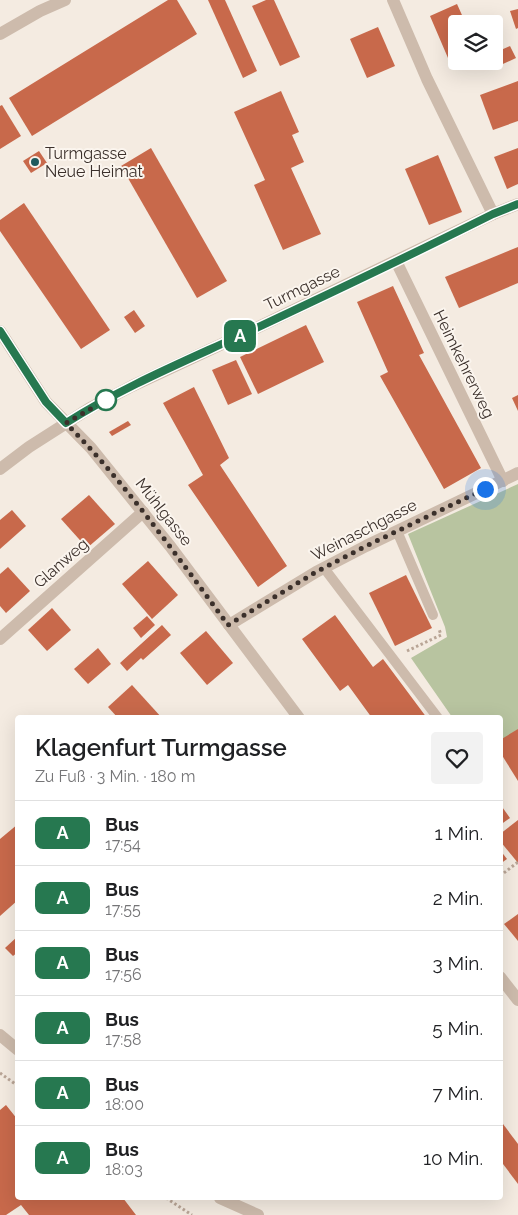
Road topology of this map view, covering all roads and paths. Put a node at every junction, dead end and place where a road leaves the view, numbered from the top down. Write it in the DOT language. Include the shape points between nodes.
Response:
graph roads {
  1 [pos="65,0"];
  2 [pos="392,0"];
  3 [pos="0,34"];
  4 [pos="518,204"];
  5 [pos="493,214"];
  6 [pos="396,261"];
  7 [pos="0,331"];
  8 [pos="66,423"];
  9 [pos="0,469"];
  10 [pos="518,473"];
  11 [pos="503,480"];
  12 [pos="143,512"];
  13 [pos="397,531"];
  14 [pos="324,568"];
  15 [pos="433,614"];
  16 [pos="228,625"];
  17 [pos="0,639"];
  18 [pos="392,658"];
  19 [pos="297,715"];
  20 [pos="436,715"];
  21 [pos="518,862"];
  22 [pos="503,874"];
  23 [pos="503,980"];
  24 [pos="516,994"];
  25 [pos="0,1035"];
  26 [pos="15,1048"];
  27 [pos="0,1074"];
  28 [pos="15,1084"];
  29 [pos="169,1200"];
  30 [pos="224,1200"];
  31 [pos="192,1215"];
  32 [pos="258,1215"];
  1 -- 3 [label="street"];
  2 -- 5 [label="street"];
  4 -- 5 [label="street, Turmgasse"];
  5 -- 6 [label="street, Turmgasse"];
  6 -- 8 [label="street, Turmgasse" via="132,386"];
  6 -- 11 [label="street, Heimkehrerweg"];
  7 -- 8 [label="street, Mühlgasse" via="46,402"];
  8 -- 9 [label="street, Turmgasse"];
  8 -- 12 [label="street, Mühlgasse" via="91,448"];
  10 -- 11 [label="street, Weinaschgasse"];
  11 -- 13 [label="street, Weinaschgasse"];
  12 -- 16 [label="street, Mühlgasse"];
  12 -- 17 [label="street, Glanweg"];
  13 -- 14 [label="street, Weinaschgasse"];
  13 -- 15 [label="lane"];
  14 -- 16 [label="street, Weinaschgasse"];
  14 -- 18 [label="lane"];
  15 -- 18 [label="path" via="441,635"];
  16 -- 19 [label="street, Mühlgasse"];
  18 -- 20 [label="lane"];
  21 -- 22 [label="path"];
  23 -- 24 [label="street"];
  25 -- 26 [label="street"];
  27 -- 28 [label="path"];
  29 -- 31 [label="path"];
  30 -- 32 [label="street"];
}
